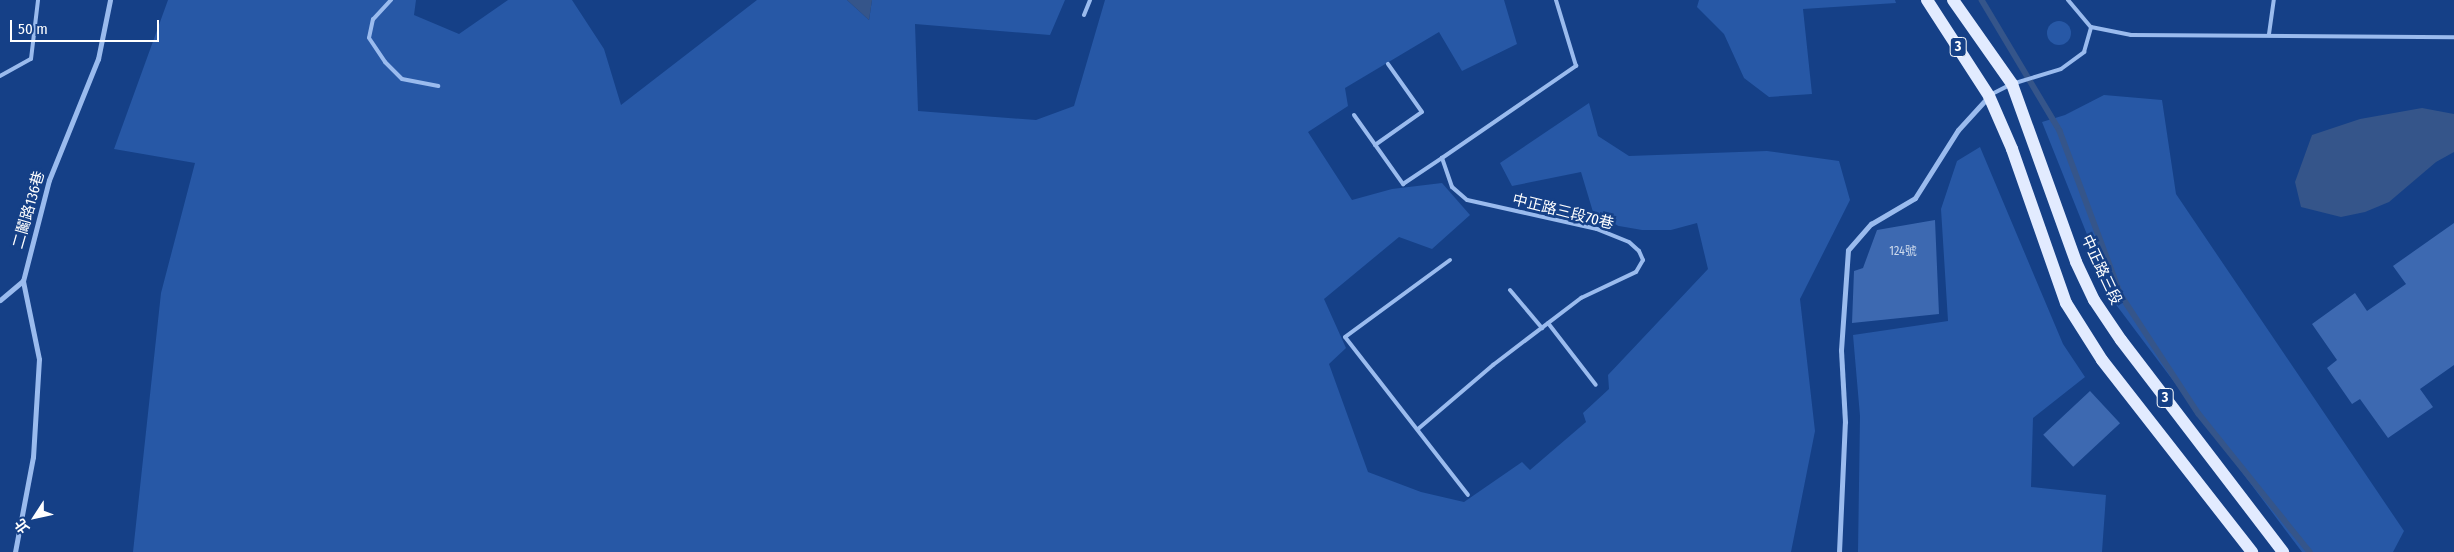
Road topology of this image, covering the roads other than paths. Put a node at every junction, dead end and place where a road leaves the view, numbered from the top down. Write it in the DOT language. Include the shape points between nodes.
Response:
graph roads {
  1 [pos="38,0"];
  2 [pos="110,0"];
  3 [pos="391,0"];
  4 [pos="1090,0"];
  5 [pos="1556,0"];
  6 [pos="1927,0"];
  7 [pos="1953,0"];
  8 [pos="2068,0"];
  9 [pos="2274,0"];
  10 [pos="1084,15"];
  11 [pos="2091,27"];
  12 [pos="2269,34"];
  13 [pos="2454,37"];
  14 [pos="1388,64"];
  15 [pos="0,76"];
  16 [pos="2012,84"];
  17 [pos="438,86"];
  18 [pos="1989,96"];
  19 [pos="1354,115"];
  20 [pos="1375,145"];
  21 [pos="1442,158"];
  22 [pos="1450,260"];
  23 [pos="23,281"];
  24 [pos="1510,290"];
  25 [pos="0,300"];
  26 [pos="1548,323"];
  27 [pos="1542,328"];
  28 [pos="1596,385"];
  29 [pos="1418,429"];
  30 [pos="1468,495"];
  31 [pos="15,552"];
  32 [pos="1839,552"];
  33 [pos="2252,552"];
  34 [pos="2283,552"];
  1 -- 15 [label="lane" via="32,59"];
  2 -- 23 [label="street, 二鬮路136巷" via="98,59 48,180"];
  3 -- 17 [label="lane" via="373,19 369,38 385,62 402,79"];
  4 -- 10 [label="lane"];
  5 -- 21 [label="lane" via="1576,66"];
  6 -- 18 [label="main road, 3"];
  7 -- 16 [label="main road, 中正路三段 / 3"];
  8 -- 11 [label="lane"];
  9 -- 12 [label="lane"];
  11 -- 12 [label="lane" via="2131,35"];
  11 -- 16 [label="lane" via="2084,52 2061,70"];
  12 -- 13 [label="lane"];
  14 -- 20 [label="lane" via="1422,112"];
  16 -- 18 [label="lane"];
  16 -- 34 [label="main road, 中正路三段 / 3" via="2076,262 2094,300"];
  18 -- 32 [label="street" via="1958,130 1915,198 1870,224 1848,250 1841,350 1845,422"];
  18 -- 33 [label="main road, 3" via="2012,149 2066,303 2102,360"];
  19 -- 20 [label="lane"];
  20 -- 21 [label="lane" via="1403,184"];
  21 -- 26 [label="lane, 中正路三段70巷" via="1452,187 1467,200 1597,229 1629,242 1639,251 1643,260 1636,272 1581,298"];
  22 -- 29 [label="lane" via="1345,336"];
  23 -- 25 [label="street"];
  23 -- 31 [label="street, 二鬮路136巷" via="39,360 33,457"];
  24 -- 27 [label="lane"];
  26 -- 27 [label="lane, 中正路三段70巷"];
  26 -- 28 [label="lane"];
  27 -- 29 [label="lane, 中正路三段70巷"];
  29 -- 30 [label="lane"];
}
